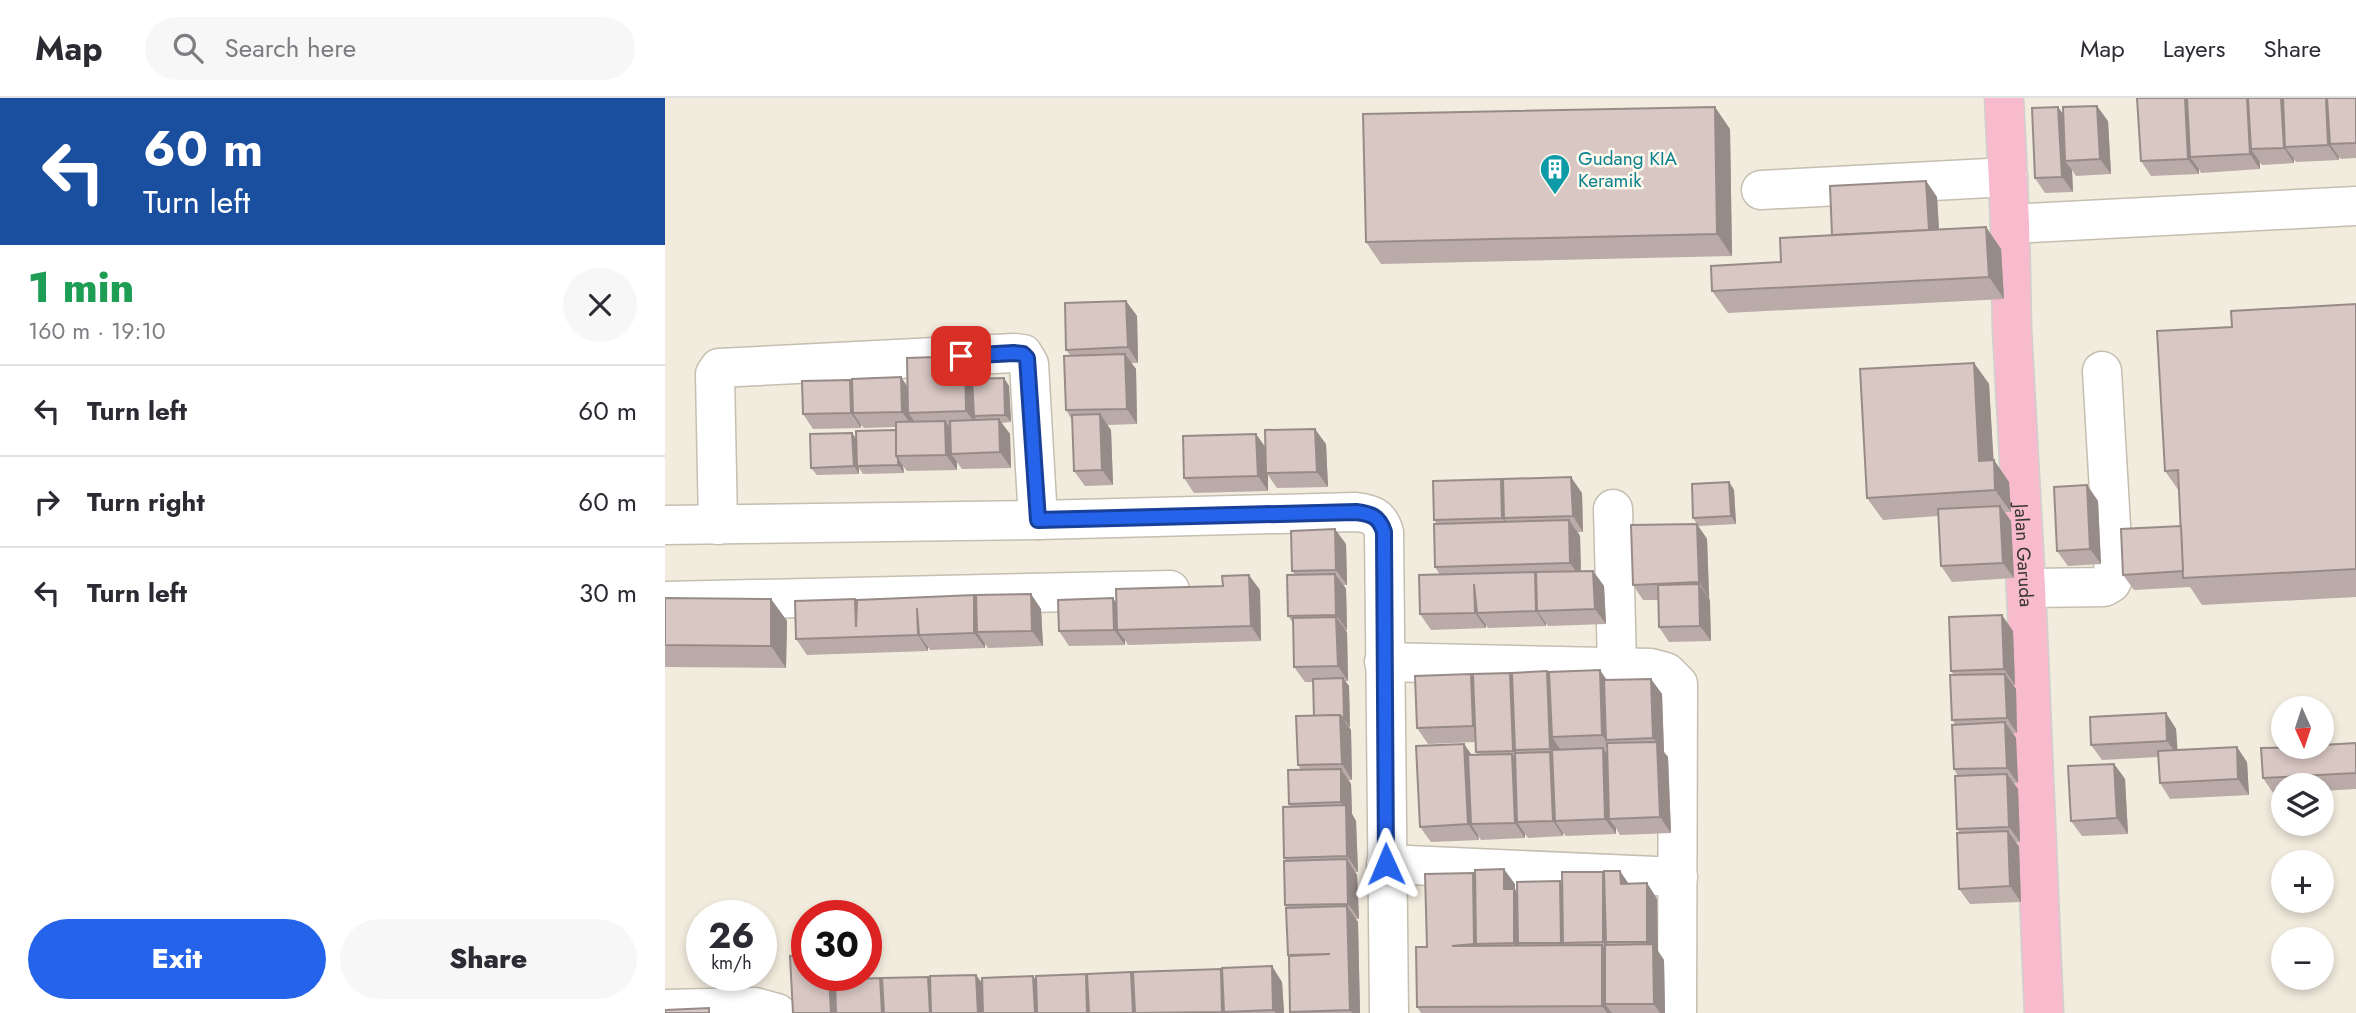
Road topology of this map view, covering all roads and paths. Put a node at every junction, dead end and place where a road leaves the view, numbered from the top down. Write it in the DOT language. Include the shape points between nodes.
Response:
graph roads {
  1 [pos="2004,98"];
  2 [pos="2008,177"];
  3 [pos="1761,190"];
  4 [pos="2356,206"];
  5 [pos="2010,224"];
  6 [pos="2102,371"];
  7 [pos="1613,509"];
  8 [pos="1038,520"];
  9 [pos="665,525"];
  10 [pos="718,525"];
  11 [pos="2026,588"];
  12 [pos="1210,590"];
  13 [pos="665,601"];
  14 [pos="1384,662"];
  15 [pos="1617,665"];
  16 [pos="1386,864"];
  17 [pos="1678,877"];
  18 [pos="665,1009"];
  19 [pos="777,1013"];
  20 [pos="1389,1013"];
  21 [pos="1677,1013"];
  22 [pos="2044,1013"];
  1 -- 2 [label="main road, Jalan Garuda"];
  2 -- 3 [label="street"];
  2 -- 5 [label="main road, Jalan Garuda"];
  4 -- 5 [label="street"];
  5 -- 11 [label="main road, Jalan Garuda"];
  6 -- 11 [label="street" via="2114,577 2103,587"];
  7 -- 15 [label="street"];
  8 -- 10 [label="street"];
  8 -- 10 [label="street" via="1029,364 1023,354 1014,353 719,368"];
  8 -- 14 [label="street" via="1356,512 1375,516 1384,532"];
  9 -- 10 [label="street"];
  11 -- 22 [label="main road, Jalan Garuda"];
  12 -- 13 [label="street"];
  14 -- 15 [label="street"];
  14 -- 16 [label="street"];
  15 -- 17 [label="street" via="1666,672 1678,684"];
  16 -- 17 [label="street"];
  16 -- 20 [label="street"];
  17 -- 21 [label="street"];
  18 -- 19 [label="street" via="755,1007"];
}
